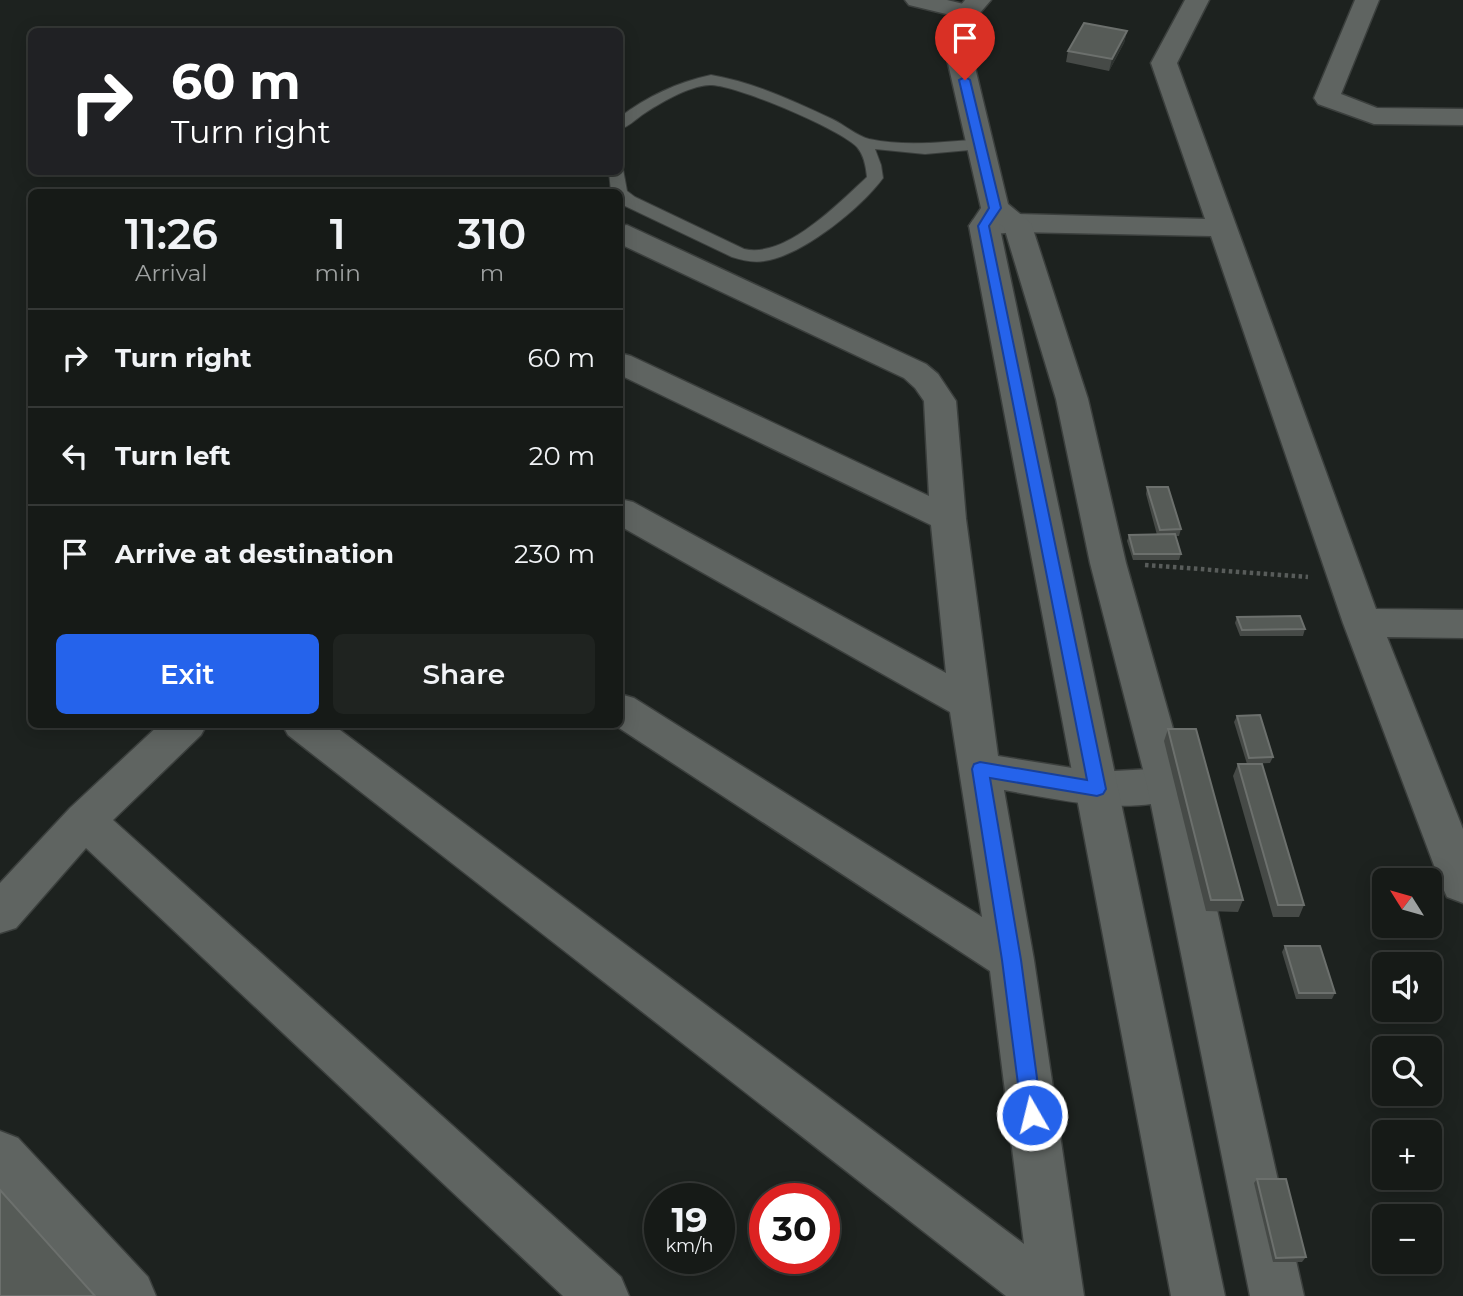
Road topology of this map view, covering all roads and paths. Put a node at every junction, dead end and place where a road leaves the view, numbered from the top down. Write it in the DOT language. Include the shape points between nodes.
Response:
graph roads {
  1 [pos="917,0"];
  2 [pos="1196,0"];
  3 [pos="1367,0"];
  4 [pos="973,6"];
  5 [pos="1463,117"];
  6 [pos="623,122"];
  7 [pos="862,143"];
  8 [pos="981,144"];
  9 [pos="623,199"];
  10 [pos="998,219"];
  11 [pos="1222,228"];
  12 [pos="623,235"];
  13 [pos="623,364"];
  14 [pos="623,513"];
  15 [pos="948,519"];
  16 [pos="1108,563"];
  17 [pos="1347,580"];
  18 [pos="1362,623"];
  19 [pos="1463,624"];
  20 [pos="969,704"];
  21 [pos="623,711"];
  22 [pos="183,728"];
  23 [pos="307,728"];
  24 [pos="980,769"];
  25 [pos="1168,785"];
  26 [pos="1097,789"];
  27 [pos="85,820"];
  28 [pos="1463,884"];
  29 [pos="0,914"];
  30 [pos="1011,960"];
  31 [pos="0,1155"];
  32 [pos="129,1296"];
  33 [pos="602,1296"];
  34 [pos="1049,1296"];
  35 [pos="1057,1296"];
  36 [pos="1198,1296"];
  37 [pos="1277,1296"];
  1 -- 4 [label="street"];
  2 -- 11 [label="street" via="1164,63"];
  3 -- 5 [label="street" via="1327,98 1374,116"];
  4 -- 8 [label="street" via="960,59"];
  6 -- 7 [label="lane" via="692,85 716,80 828,122"];
  7 -- 8 [label="lane" via="925,149"];
  7 -- 9 [label="lane" via="875,166 875,178 850,203 785,250 767,256 738,253"];
  8 -- 10 [label="street"];
  10 -- 11 [label="street"];
  10 -- 16 [label="street" via="1072,399"];
  10 -- 26 [label="street"];
  11 -- 17 [label="street"];
  12 -- 15 [label="street" via="927,380 940,401"];
  13 -- 15 [label="street"];
  14 -- 20 [label="street"];
  15 -- 20 [label="street"];
  16 -- 17 [label="path"];
  16 -- 25 [label="street"];
  17 -- 18 [label="street"];
  18 -- 19 [label="street"];
  18 -- 28 [label="street"];
  20 -- 24 [label="street"];
  21 -- 30 [label="street"];
  22 -- 27 [label="street"];
  23 -- 34 [label="street"];
  24 -- 26 [label="street"];
  24 -- 30 [label="street"];
  25 -- 26 [label="street"];
  25 -- 37 [label="street"];
  26 -- 36 [label="street"];
  27 -- 29 [label="street"];
  27 -- 33 [label="street"];
  30 -- 35 [label="street"];
  31 -- 32 [label="street"];
}
